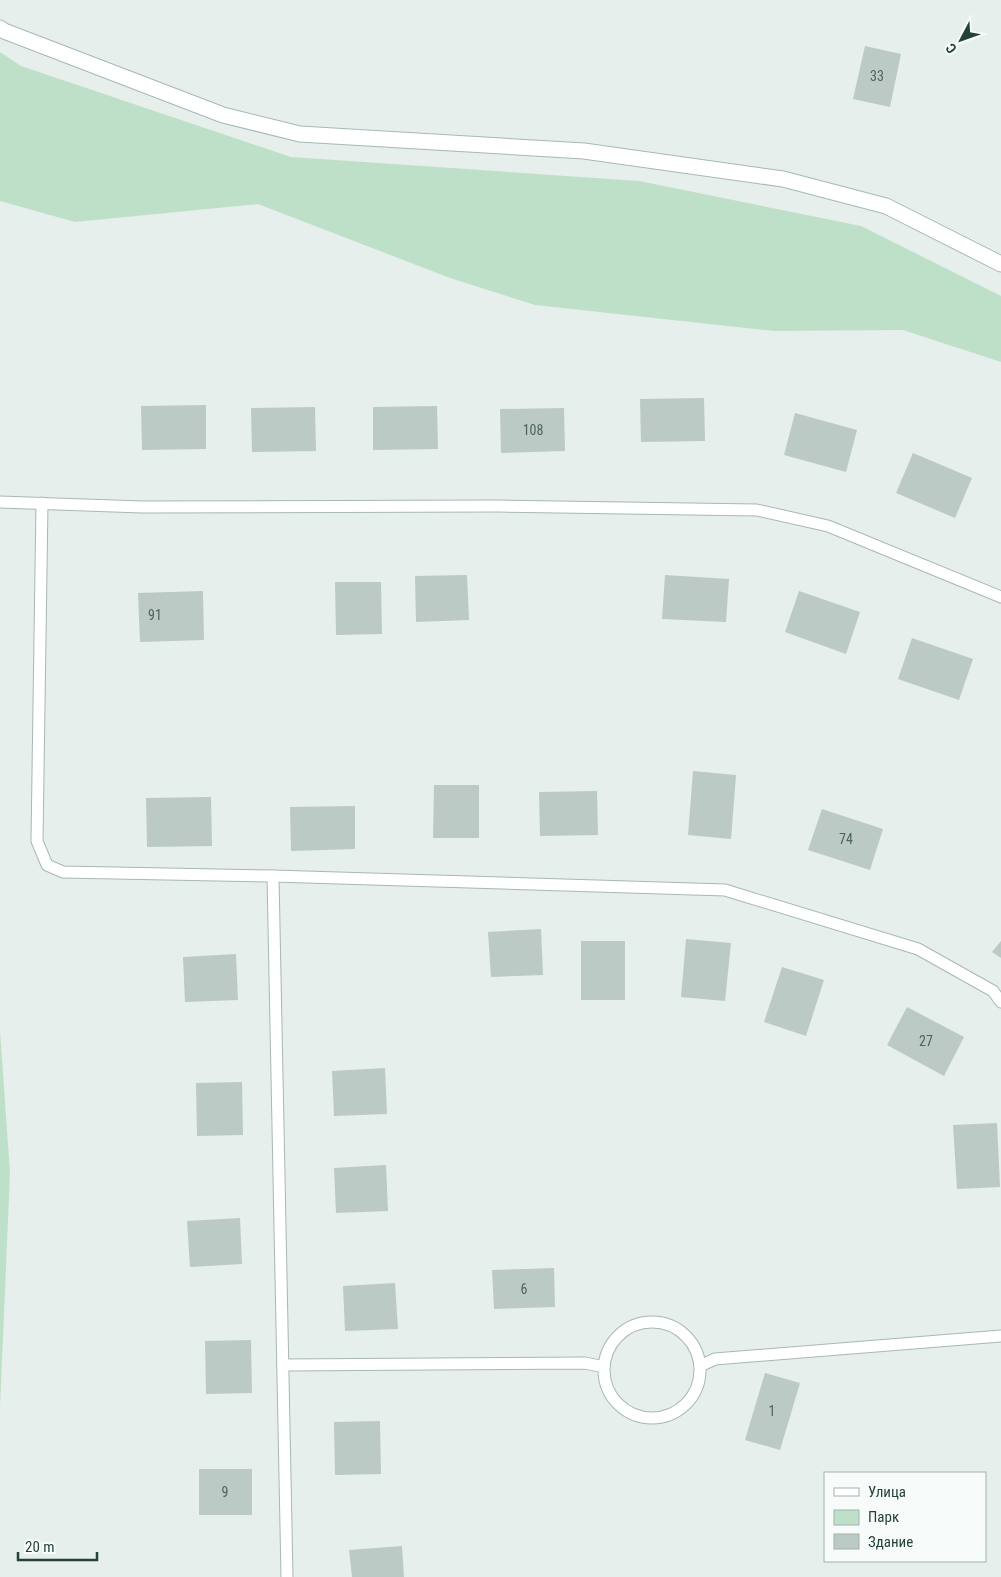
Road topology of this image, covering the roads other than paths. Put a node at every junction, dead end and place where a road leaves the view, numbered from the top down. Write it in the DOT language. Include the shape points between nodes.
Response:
graph roads {
  1 [pos="0,28"];
  2 [pos="1001,264"];
  3 [pos="0,502"];
  4 [pos="42,503"];
  5 [pos="1001,597"];
  6 [pos="273,876"];
  7 [pos="1001,1002"];
  8 [pos="1001,1336"];
  9 [pos="283,1365"];
  10 [pos="700,1366"];
  11 [pos="604,1367"];
  12 [pos="287,1577"];
  1 -- 2 [label="street" via="222,115 300,134 584,151 783,179 886,206"];
  3 -- 4 [label="lane"];
  4 -- 5 [label="lane" via="142,507 497,506 758,510 828,526"];
  4 -- 6 [label="lane" via="37,841 47,865 63,872"];
  6 -- 7 [label="lane" via="725,890 918,948 993,991"];
  6 -- 9 [label="lane"];
  8 -- 10 [label="lane" via="715,1359"];
  9 -- 11 [label="lane" via="585,1363"];
  9 -- 12 [label="lane"];
  10 -- 11 [label="lane" via="690,1340 679,1330 652,1322 638,1324 614,1340"];
  10 -- 11 [label="lane" via="694,1394 674,1413 660,1418 645,1418 620,1406 605,1381"];
}
